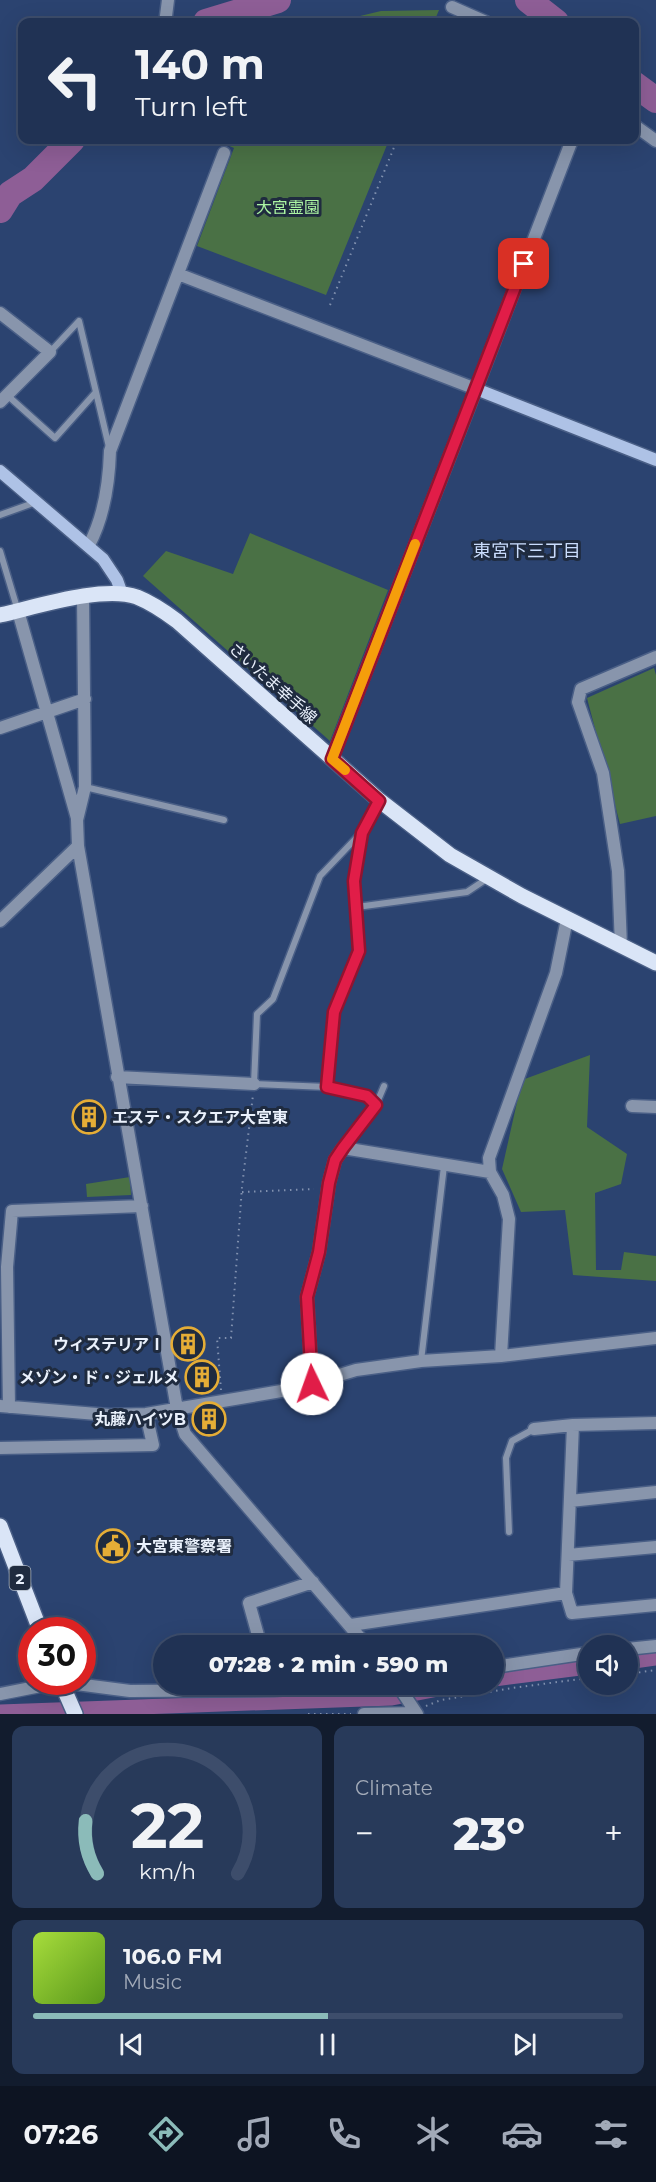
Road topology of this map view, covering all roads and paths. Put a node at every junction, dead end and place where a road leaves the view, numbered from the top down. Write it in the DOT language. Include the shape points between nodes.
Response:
graph roads {
  1 [pos="168,0"];
  2 [pos="452,7"];
  3 [pos="166,16"];
  4 [pos="477,18"];
  5 [pos="639,129"];
  6 [pos="656,141"];
  7 [pos="395,144"];
  8 [pos="570,144"];
  9 [pos="224,153"];
  10 [pos="178,274"];
  11 [pos="330,305"];
  12 [pos="0,313"];
  13 [pos="50,352"];
  14 [pos="476,389"];
  15 [pos="96,392"];
  16 [pos="3,399"];
  17 [pos="110,451"];
  18 [pos="656,460"];
  19 [pos="0,471"];
  20 [pos="36,501"];
  21 [pos="0,515"];
  22 [pos="89,545"];
  23 [pos="0,551"];
  24 [pos="122,594"];
  25 [pos="83,597"];
  26 [pos="18,611"];
  27 [pos="0,615"];
  28 [pos="656,657"];
  29 [pos="86,699"];
  30 [pos="47,711"];
  31 [pos="0,728"];
  32 [pos="332,759"];
  33 [pos="85,787"];
  34 [pos="379,801"];
  35 [pos="77,820"];
  36 [pos="224,820"];
  37 [pos="362,833"];
  38 [pos="78,846"];
  39 [pos="488,878"];
  40 [pos="357,907"];
  41 [pos="567,919"];
  42 [pos="0,921"];
  43 [pos="621,946"];
  44 [pos="656,963"];
  45 [pos="117,1077"];
  46 [pos="254,1084"];
  47 [pos="384,1086"];
  48 [pos="327,1087"];
  49 [pos="376,1105"];
  50 [pos="632,1106"];
  51 [pos="656,1107"];
  52 [pos="343,1148"];
  53 [pos="444,1166"];
  54 [pos="490,1172"];
  55 [pos="328,1189"];
  56 [pos="242,1192"];
  57 [pos="142,1206"];
  58 [pos="4,1267"];
  59 [pos="656,1338"];
  60 [pos="501,1356"];
  61 [pos="421,1361"];
  62 [pos="312,1384"];
  63 [pos="222,1401"];
  64 [pos="5,1407"];
  65 [pos="177,1409"];
  66 [pos="146,1414"];
  67 [pos="656,1423"];
  68 [pos="573,1425"];
  69 [pos="534,1429"];
  70 [pos="0,1448"];
  71 [pos="656,1492"];
  72 [pos="570,1501"];
  73 [pos="0,1526"];
  74 [pos="509,1532"];
  75 [pos="656,1547"];
  76 [pos="568,1555"];
  77 [pos="313,1582"];
  78 [pos="566,1593"];
  79 [pos="656,1605"];
  80 [pos="35,1617"];
  81 [pos="351,1626"];
  82 [pos="258,1635"];
  83 [pos="358,1635"];
  84 [pos="656,1646"];
  85 [pos="638,1648"];
  86 [pos="578,1654"];
  87 [pos="504,1666"];
  88 [pos="656,1670"];
  89 [pos="638,1672"];
  90 [pos="578,1679"];
  91 [pos="96,1688"];
  92 [pos="153,1690"];
  93 [pos="18,1691"];
  94 [pos="0,1694"];
  95 [pos="66,1695"];
  96 [pos="405,1695"];
  97 [pos="417,1710"];
  98 [pos="75,1714"];
  99 [pos="308,1714"];
  100 [pos="349,1714"];
  101 [pos="364,1714"];
  1 -- 3 [label="street"];
  2 -- 4 [label="street"];
  5 -- 6 [label="street"];
  7 -- 11 [label="path"];
  8 -- 14 [label="street"];
  9 -- 10 [label="street"];
  10 -- 14 [label="street"];
  10 -- 17 [label="street"];
  12 -- 13 [label="street"];
  13 -- 15 [label="lane" via="80,321"];
  13 -- 16 [label="street"];
  14 -- 18 [label="street"];
  14 -- 32 [label="street"];
  15 -- 16 [label="lane" via="55,438"];
  15 -- 17 [label="lane"];
  17 -- 22 [label="street" via="104,500"];
  19 -- 20 [label="street"];
  20 -- 21 [label="lane"];
  20 -- 22 [label="street"];
  22 -- 24 [label="street" via="104,559"];
  23 -- 26 [label="lane"];
  24 -- 25 [label="main road, さいたま幸手線"];
  24 -- 32 [label="main road, さいたま幸手線" via="151,603 171,616"];
  25 -- 26 [label="main road, さいたま幸手線"];
  25 -- 29 [label="street"];
  26 -- 27 [label="main road, さいたま幸手線"];
  26 -- 30 [label="street"];
  28 -- 43 [label="street" via="582,689 578,702 603,773 618,871"];
  29 -- 30 [label="street"];
  29 -- 33 [label="street"];
  30 -- 31 [label="street"];
  30 -- 35 [label="street"];
  32 -- 34 [label="main road, さいたま幸手線"];
  33 -- 35 [label="street"];
  33 -- 36 [label="lane"];
  34 -- 37 [label="lane"];
  34 -- 39 [label="main road, さいたま幸手線" via="450,855"];
  35 -- 38 [label="street"];
  37 -- 40 [label="lane" via="354,881"];
  37 -- 46 [label="lane" via="320,876 273,999 257,1014"];
  38 -- 42 [label="street"];
  38 -- 45 [label="street"];
  39 -- 40 [label="lane" via="467,892"];
  39 -- 41 [label="main road, さいたま幸手線"];
  40 -- 48 [label="lane" via="359,951 334,1012"];
  41 -- 43 [label="main road, さいたま幸手線"];
  41 -- 54 [label="street" via="556,973 489,1158"];
  43 -- 44 [label="main road, さいたま幸手線"];
  45 -- 46 [label="street"];
  45 -- 57 [label="street"];
  46 -- 48 [label="lane"];
  46 -- 56 [label="path"];
  47 -- 49 [label="lane"];
  48 -- 49 [label="lane" via="367,1096"];
  49 -- 52 [label="lane"];
  50 -- 51 [label="street"];
  52 -- 53 [label="street"];
  52 -- 55 [label="street" via="335,1160"];
  53 -- 54 [label="street"];
  53 -- 61 [label="lane"];
  54 -- 60 [label="street" via="503,1195 509,1219"];
  55 -- 56 [label="path"];
  55 -- 62 [label="street" via="319,1252 307,1297"];
  56 -- 63 [label="path" via="231,1338 217,1338"];
  57 -- 58 [label="street" via="12,1211"];
  57 -- 65 [label="street"];
  58 -- 64 [label="street"];
  59 -- 60 [label="street"];
  60 -- 61 [label="street"];
  61 -- 62 [label="street" via="356,1370"];
  62 -- 63 [label="street"];
  63 -- 65 [label="street"];
  64 -- 66 [label="street"];
  65 -- 66 [label="street"];
  65 -- 77 [label="street" via="184,1434"];
  66 -- 70 [label="street" via="153,1445"];
  67 -- 68 [label="street"];
  68 -- 69 [label="street"];
  68 -- 72 [label="street"];
  69 -- 74 [label="lane" via="512,1441 506,1458"];
  71 -- 72 [label="street"];
  72 -- 76 [label="street"];
  73 -- 80 [label="main road, 2"];
  75 -- 76 [label="street"];
  76 -- 78 [label="street"];
  77 -- 81 [label="street"];
  77 -- 82 [label="street" via="249,1603"];
  78 -- 79 [label="street" via="572,1613"];
  78 -- 81 [label="street"];
  81 -- 83 [label="street"];
  84 -- 85 [label="street"];
  86 -- 87 [label="street"];
  88 -- 89 [label="path"];
  90 -- 97 [label="path" via="441,1700"];
  91 -- 92 [label="street"];
  93 -- 94 [label="street"];
  95 -- 98 [label="main road"];
  96 -- 97 [label="street"];
  97 -- 101 [label="street"];
  99 -- 100 [label="path"];
}
